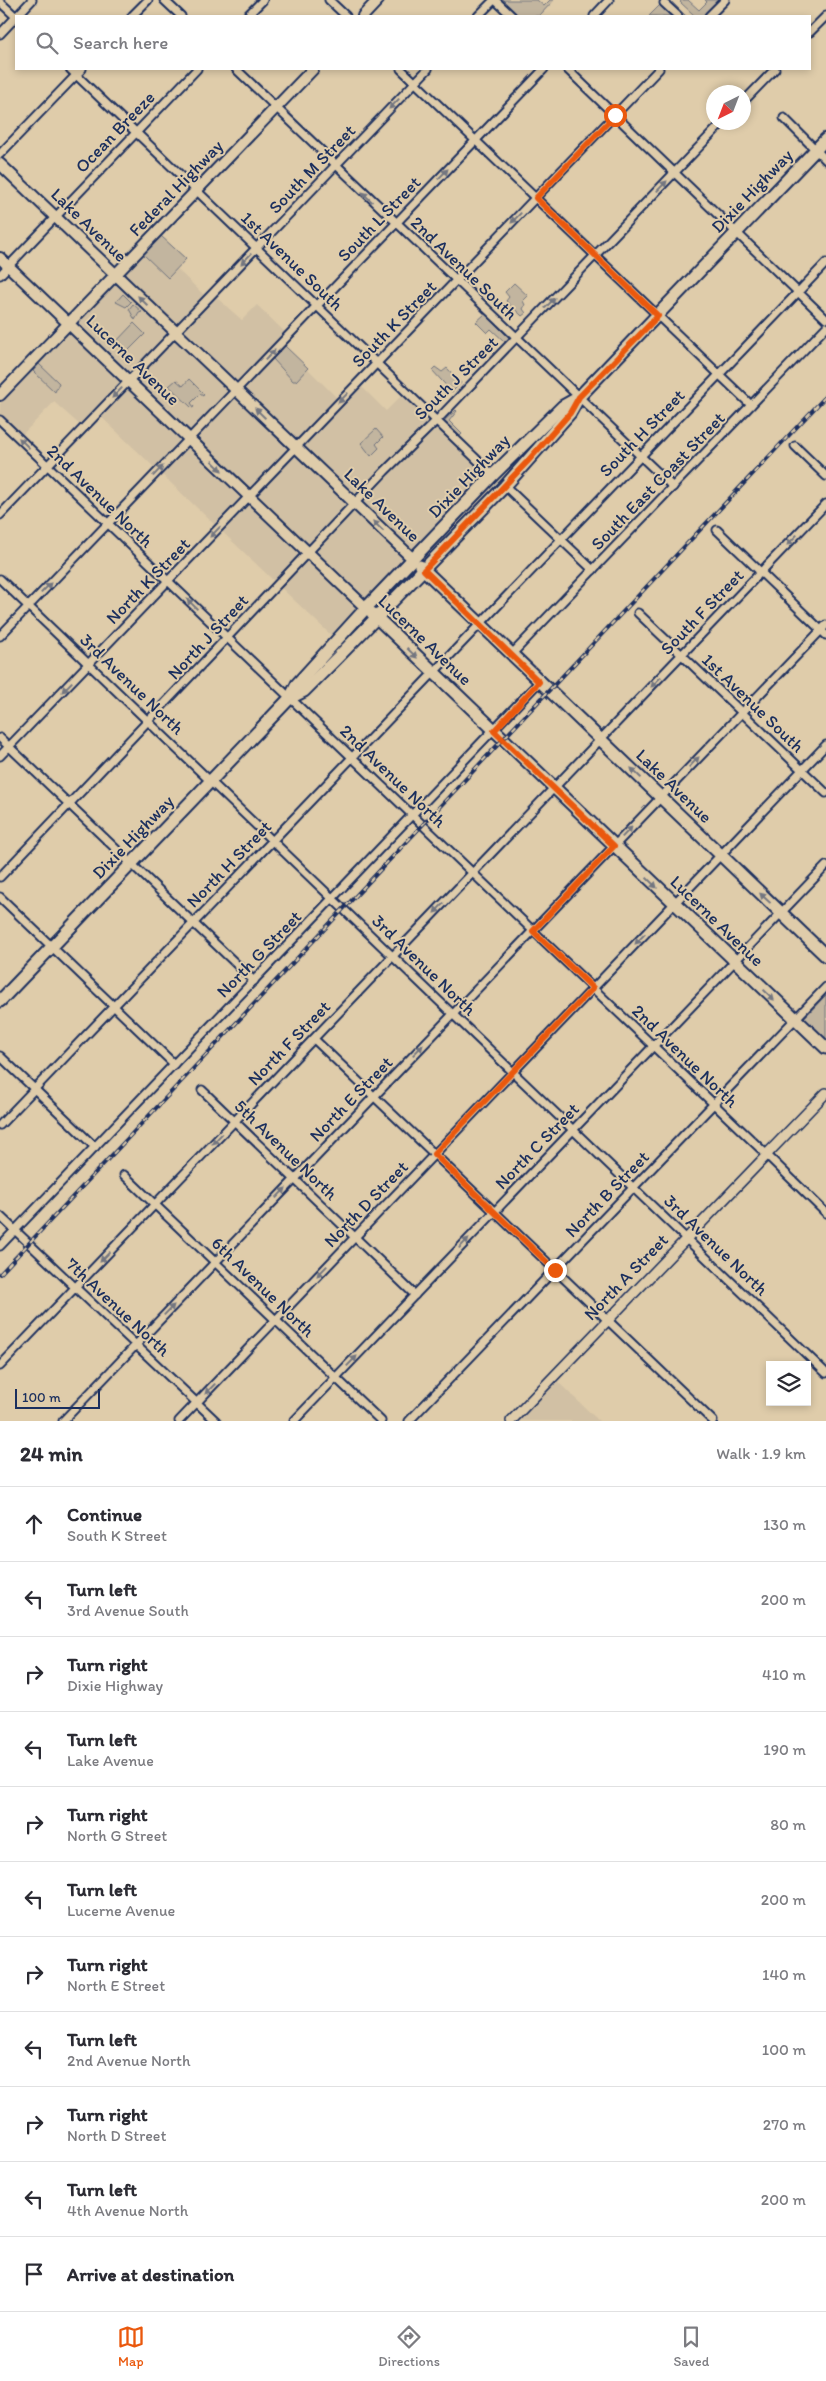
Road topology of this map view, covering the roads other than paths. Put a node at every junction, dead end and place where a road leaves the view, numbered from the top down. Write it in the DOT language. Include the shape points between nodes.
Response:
graph roads {
  1 [pos="32,0"];
  2 [pos="148,0"];
  3 [pos="164,0"];
  4 [pos="263,0"];
  5 [pos="329,0"];
  6 [pos="378,0"];
  7 [pos="495,0"];
  8 [pos="609,0"];
  9 [pos="725,0"];
  10 [pos="0,2"];
  11 [pos="664,3"];
  12 [pos="18,15"];
  13 [pos="133,15"];
  14 [pos="180,15"];
  15 [pos="248,15"];
  16 [pos="345,15"];
  17 [pos="364,15"];
  18 [pos="479,15"];
  19 [pos="511,15"];
  20 [pos="595,15"];
  21 [pos="677,15"];
  22 [pos="710,15"];
  23 [pos="15,16"];
  24 [pos="826,16"];
  25 [pos="15,18"];
  26 [pos="811,31"];
  27 [pos="0,34"];
  28 [pos="71,70"];
  29 [pos="81,70"];
  30 [pos="196,70"];
  31 [pos="237,70"];
  32 [pos="312,70"];
  33 [pos="402,70"];
  34 [pos="427,70"];
  35 [pos="543,70"];
  36 [pos="568,70"];
  37 [pos="658,70"];
  38 [pos="774,70"];
  39 [pos="76,75"];
  40 [pos="415,82"];
  41 [pos="751,94"];
  42 [pos="275,108"];
  43 [pos="615,115"];
  44 [pos="784,118"];
  45 [pos="715,130"];
  46 [pos="136,132"];
  47 [pos="826,139"];
  48 [pos="476,140"];
  49 [pos="816,150"];
  50 [pos="0,154"];
  51 [pos="826,160"];
  52 [pos="0,164"];
  53 [pos="336,166"];
  54 [pos="675,172"];
  55 [pos="196,190"];
  56 [pos="536,198"];
  57 [pos="55,217"];
  58 [pos="395,223"];
  59 [pos="737,232"];
  60 [pos="257,248"];
  61 [pos="595,256"];
  62 [pos="0,258"];
  63 [pos="826,263"];
  64 [pos="8,266"];
  65 [pos="0,274"];
  66 [pos="115,274"];
  67 [pos="456,281"];
  68 [pos="798,293"];
  69 [pos="317,305"];
  70 [pos="658,316"];
  71 [pos="826,319"];
  72 [pos="69,323"];
  73 [pos="826,327"];
  74 [pos="175,333"];
  75 [pos="516,339"];
  76 [pos="377,363"];
  77 [pos="719,375"];
  78 [pos="129,381"];
  79 [pos="236,390"];
  80 [pos="0,395"];
  81 [pos="579,397"];
  82 [pos="751,405"];
  83 [pos="0,420"];
  84 [pos="437,420"];
  85 [pos="189,439"];
  86 [pos="795,446"];
  87 [pos="296,447"];
  88 [pos="641,457"];
  89 [pos="48,466"];
  90 [pos="493,475"];
  91 [pos="826,476"];
  92 [pos="505,486"];
  93 [pos="673,488"];
  94 [pos="249,497"];
  95 [pos="354,503"];
  96 [pos="826,504"];
  97 [pos="0,515"];
  98 [pos="108,524"];
  99 [pos="717,530"];
  100 [pos="561,540"];
  101 [pos="307,553"];
  102 [pos="413,559"];
  103 [pos="424,570"];
  104 [pos="593,570"];
  105 [pos="761,572"];
  106 [pos="0,579"];
  107 [pos="168,581"];
  108 [pos="28,606"];
  109 [pos="366,608"];
  110 [pos="638,614"];
  111 [pos="377,618"];
  112 [pos="480,624"];
  113 [pos="824,630"];
  114 [pos="0,636"];
  115 [pos="227,638"];
  116 [pos="511,655"];
  117 [pos="682,655"];
  118 [pos="88,664"];
  119 [pos="433,673"];
  120 [pos="539,682"];
  121 [pos="290,698"];
  122 [pos="742,713"];
  123 [pos="149,722"];
  124 [pos="494,731"];
  125 [pos="0,738"];
  126 [pos="600,740"];
  127 [pos="826,745"];
  128 [pos="9,747"];
  129 [pos="0,756"];
  130 [pos="352,758"];
  131 [pos="802,770"];
  132 [pos="211,781"];
  133 [pos="554,788"];
  134 [pos="826,793"];
  135 [pos="661,797"];
  136 [pos="69,804"];
  137 [pos="412,816"];
  138 [pos="272,841"];
  139 [pos="614,846"];
  140 [pos="721,856"];
  141 [pos="132,864"];
  142 [pos="826,866"];
  143 [pos="472,873"];
  144 [pos="0,877"];
  145 [pos="0,896"];
  146 [pos="332,899"];
  147 [pos="674,904"];
  148 [pos="781,913"];
  149 [pos="194,923"];
  150 [pos="533,931"];
  151 [pos="52,946"];
  152 [pos="393,956"];
  153 [pos="826,956"];
  154 [pos="734,962"];
  155 [pos="254,981"];
  156 [pos="826,987"];
  157 [pos="593,988"];
  158 [pos="0,1001"];
  159 [pos="114,1006"];
  160 [pos="453,1014"];
  161 [pos="795,1020"];
  162 [pos="314,1039"];
  163 [pos="653,1046"];
  164 [pos="826,1048"];
  165 [pos="0,1056"];
  166 [pos="174,1064"];
  167 [pos="514,1071"];
  168 [pos="35,1089"];
  169 [pos="202,1090"];
  170 [pos="826,1093"];
  171 [pos="374,1096"];
  172 [pos="714,1104"];
  173 [pos="235,1122"];
  174 [pos="0,1125"];
  175 [pos="574,1129"];
  176 [pos="95,1147"];
  177 [pos="434,1154"];
  178 [pos="767,1155"];
  179 [pos="124,1175"];
  180 [pos="295,1179"];
  181 [pos="634,1187"];
  182 [pos="155,1204"];
  183 [pos="494,1212"];
  184 [pos="826,1213"];
  185 [pos="0,1216"];
  186 [pos="15,1230"];
  187 [pos="355,1237"];
  188 [pos="687,1237"];
  189 [pos="0,1246"];
  190 [pos="216,1262"];
  191 [pos="555,1270"];
  192 [pos="75,1288"];
  193 [pos="415,1294"];
  194 [pos="276,1320"];
  195 [pos="608,1320"];
  196 [pos="136,1346"];
  197 [pos="0,1366"];
  198 [pos="826,1373"];
  199 [pos="336,1377"];
  200 [pos="196,1402"];
  201 [pos="63,1421"];
  202 [pos="178,1421"];
  203 [pos="216,1421"];
  204 [pos="294,1421"];
  205 [pos="381,1421"];
  206 [pos="409,1421"];
  207 [pos="511,1421"];
  208 [pos="713,1421"];
  1 -- 12 [label="street"];
  2 -- 13 [label="street"];
  3 -- 14 [label="street"];
  4 -- 15 [label="street"];
  5 -- 16 [label="street"];
  6 -- 17 [label="main road"];
  7 -- 18 [label="street"];
  7 -- 19 [label="street"];
  8 -- 20 [label="street"];
  9 -- 22 [label="street"];
  10 -- 23 [label="street"];
  11 -- 21 [label="street"];
  24 -- 26 [label="street"];
  25 -- 27 [label="street"];
  28 -- 39 [label="street, 1st Avenue South"];
  29 -- 39 [label="street"];
  30 -- 46 [label="street, Ocean Breeze"];
  31 -- 42 [label="street, 2nd Avenue South"];
  32 -- 42 [label="main road, Federal Highway"];
  33 -- 40 [label="street"];
  34 -- 40 [label="street, South M Street"];
  35 -- 48 [label="street, South L Street"];
  36 -- 43 [label="street"];
  37 -- 43 [label="street, South K Street"];
  38 -- 41 [label="street"];
  39 -- 46 [label="street, 1st Avenue South"];
  39 -- 50 [label="street"];
  40 -- 48 [label="street"];
  40 -- 53 [label="street, South M Street, one-way"];
  42 -- 53 [label="street, 2nd Avenue South"];
  42 -- 55 [label="main road, Federal Highway"];
  43 -- 54 [label="street"];
  43 -- 56 [label="street, South K Street"];
  44 -- 49 [label="street"];
  45 -- 54 [label="street, South J Street"];
  46 -- 55 [label="street, 1st Avenue South"];
  46 -- 57 [label="street, Ocean Breeze"];
  47 -- 49 [label="main road, Dixie Highway"];
  48 -- 56 [label="street"];
  58 -- 48 [label="street, South L Street, one-way"];
  49 -- 51 [label="street"];
  49 -- 59 [label="main road, Dixie Highway"];
  52 -- 57 [label="main road, Lake Avenue"];
  58 -- 53 [label="street, 2nd Avenue South, one-way"];
  53 -- 60 [label="street, South M Street"];
  54 -- 59 [label="street"];
  61 -- 54 [label="street, South J Street, one-way"];
  55 -- 60 [label="street, 1st Avenue South"];
  55 -- 66 [label="main road, Federal Highway"];
  56 -- 61 [label="street"];
  56 -- 67 [label="street, South K Street, one-way"];
  57 -- 64 [label="street, Ocean Breeze"];
  57 -- 66 [label="main road, Lake Avenue"];
  58 -- 67 [label="street, 2nd Avenue South"];
  58 -- 69 [label="street, South L Street"];
  59 -- 68 [label="street"];
  59 -- 70 [label="main road, Dixie Highway"];
  60 -- 69 [label="street, 1st Avenue South"];
  60 -- 74 [label="street, South M Street, one-way"];
  61 -- 70 [label="street"];
  75 -- 61 [label="street, South J Street, one-way"];
  62 -- 64 [label="main road, Lucerne Avenue"];
  63 -- 68 [label="street, South H Street"];
  64 -- 65 [label="street, Ocean Breeze"];
  64 -- 72 [label="main road, Lucerne Avenue"];
  66 -- 72 [label="main road, Federal Highway"];
  74 -- 66 [label="main road, Lake Avenue, one-way"];
  67 -- 75 [label="street, 2nd Avenue South"];
  67 -- 76 [label="street, South K Street"];
  68 -- 71 [label="street"];
  68 -- 77 [label="street, South H Street"];
  69 -- 76 [label="street, 1st Avenue South"];
  79 -- 69 [label="street, South L Street, one-way"];
  70 -- 77 [label="street"];
  70 -- 81 [label="main road, Dixie Highway"];
  72 -- 78 [label="main road, Lucerne Avenue"];
  72 -- 80 [label="main road, Federal Highway"];
  73 -- 82 [label="street, South East Coast Street"];
  74 -- 78 [label="street, South M Street"];
  74 -- 79 [label="main road, Lake Avenue"];
  75 -- 81 [label="street, 2nd Avenue South"];
  75 -- 84 [label="street, South J Street"];
  76 -- 84 [label="street, 1st Avenue South"];
  76 -- 87 [label="street, South K Street, one-way"];
  77 -- 82 [label="street"];
  77 -- 88 [label="street, South H Street"];
  78 -- 85 [label="main road, Lucerne Avenue"];
  78 -- 89 [label="street, South M Street, one-way"];
  79 -- 85 [label="street, South L Street"];
  87 -- 79 [label="main road, Lake Avenue, one-way"];
  81 -- 88 [label="street, 2nd Avenue South"];
  81 -- 90 [label="main road, Dixie Highway" via="563,406"];
  81 -- 92 [label="main road, Dixie Highway" via="570,413"];
  82 -- 93 [label="street, South East Coast Street"];
  89 -- 83 [label="street, 2nd Avenue North, one-way"];
  84 -- 90 [label="street, 1st Avenue South"];
  84 -- 95 [label="street, South J Street"];
  85 -- 94 [label="main road, Lucerne Avenue, one-way"];
  98 -- 85 [label="street, South L Street, one-way"];
  86 -- 91 [label="street"];
  87 -- 94 [label="street, North K Street"];
  87 -- 95 [label="main road, Lake Avenue"];
  88 -- 93 [label="street, 2nd Avenue South"];
  88 -- 100 [label="street, South H Street"];
  89 -- 97 [label="street, South M Street"];
  89 -- 98 [label="street, 2nd Avenue North"];
  90 -- 102 [label="main road, Dixie Highway"];
  92 -- 100 [label="street"];
  92 -- 103 [label="main road, Dixie Highway"];
  93 -- 104 [label="street, South East Coast Street"];
  94 -- 101 [label="main road, Lucerne Avenue"];
  94 -- 107 [label="street, North K Street, one-way"];
  95 -- 101 [label="street, North J Street"];
  102 -- 95 [label="main road, Lake Avenue, one-way"];
  96 -- 105 [label="street, South F Street, one-way"];
  98 -- 107 [label="street, 2nd Avenue North"];
  108 -- 98 [label="street, South L Street, one-way"];
  99 -- 105 [label="street"];
  100 -- 104 [label="street"];
  100 -- 112 [label="street, South H Street"];
  101 -- 109 [label="main road, Lucerne Avenue"];
  101 -- 115 [label="street, North J Street"];
  102 -- 103 [label="main road, Lake Avenue"];
  102 -- 109 [label="main road, Dixie Highway"];
  103 -- 111 [label="main road, Dixie Highway"];
  103 -- 112 [label="main road, Lake Avenue"];
  104 -- 116 [label="street, South East Coast Street"];
  105 -- 113 [label="street"];
  105 -- 117 [label="street, South F Street"];
  106 -- 108 [label="street, 3rd Avenue North"];
  115 -- 107 [label="street, 2nd Avenue North, one-way"];
  107 -- 118 [label="street, North K Street"];
  108 -- 114 [label="street, South L Street"];
  108 -- 118 [label="street, 3rd Avenue North"];
  109 -- 111 [label="main road, Lucerne Avenue"];
  109 -- 121 [label="main road, Dixie Highway" via="296,684"];
  110 -- 117 [label="street, 1st Avenue South"];
  111 -- 119 [label="main road, Lucerne Avenue, one-way"];
  111 -- 121 [label="main road, Dixie Highway" via="304,691"];
  112 -- 116 [label="main road, Lake Avenue"];
  112 -- 119 [label="street, North H Street"];
  113 -- 122 [label="street, North E Street"];
  115 -- 121 [label="street, 2nd Avenue North"];
  115 -- 123 [label="street, North J Street"];
  116 -- 120 [label="main road, Lake Avenue"];
  117 -- 122 [label="street, 1st Avenue South"];
  117 -- 126 [label="street, South F Street, one-way"];
  118 -- 123 [label="street, 3rd Avenue North"];
  118 -- 128 [label="street, North K Street, one-way"];
  119 -- 124 [label="main road, Lucerne Avenue"];
  119 -- 130 [label="street, North H Street"];
  120 -- 124 [label="street, North G Street"];
  120 -- 126 [label="main road, Lake Avenue"];
  121 -- 130 [label="street, 2nd Avenue North"];
  121 -- 132 [label="main road, Dixie Highway"];
  122 -- 131 [label="street, 1st Avenue South"];
  135 -- 122 [label="street, North E Street, one-way"];
  123 -- 132 [label="street, 3rd Avenue North"];
  123 -- 136 [label="street, North J Street"];
  124 -- 133 [label="main road, Lucerne Avenue"];
  124 -- 137 [label="street, North G Street"];
  125 -- 128 [label="street"];
  126 -- 133 [label="street, North F Street"];
  135 -- 126 [label="main road, Lake Avenue, one-way"];
  127 -- 131 [label="street, North D Street"];
  128 -- 129 [label="street, North K Street"];
  128 -- 136 [label="street"];
  130 -- 137 [label="street, 2nd Avenue North"];
  130 -- 138 [label="street, North H Street"];
  131 -- 134 [label="street, 1st Avenue South"];
  131 -- 140 [label="street, North D Street"];
  132 -- 138 [label="street, 3rd Avenue North"];
  132 -- 141 [label="main road, Dixie Highway"];
  133 -- 139 [label="main road, Lucerne Avenue"];
  133 -- 143 [label="street, North F Street"];
  139 -- 135 [label="street, North E Street, one-way"];
  135 -- 140 [label="main road, Lake Avenue"];
  136 -- 141 [label="street"];
  136 -- 144 [label="street, North J Street"];
  137 -- 143 [label="street, 2nd Avenue North"];
  137 -- 146 [label="street, North G Street"];
  138 -- 146 [label="street, 3rd Avenue North"];
  138 -- 149 [label="street, North H Street"];
  139 -- 147 [label="main road, Lucerne Avenue, one-way"];
  139 -- 150 [label="street, North E Street"];
  140 -- 147 [label="street, North D Street"];
  148 -- 140 [label="main road, Lake Avenue, one-way"];
  141 -- 149 [label="street"];
  141 -- 151 [label="main road, Dixie Highway"];
  142 -- 148 [label="street, North C Street"];
  143 -- 150 [label="street, 2nd Avenue North"];
  143 -- 152 [label="street, North F Street, one-way"];
  145 -- 151 [label="street"];
  146 -- 152 [label="street, 3rd Avenue North"];
  146 -- 155 [label="street, North G Street"];
  147 -- 154 [label="main road, Lucerne Avenue"];
  147 -- 157 [label="street, North D Street, one-way"];
  148 -- 153 [label="main road, Lake Avenue"];
  148 -- 154 [label="street, North C Street"];
  149 -- 155 [label="street"];
  149 -- 159 [label="street, North H Street"];
  150 -- 157 [label="street, 2nd Avenue North"];
  150 -- 160 [label="street, North E Street"];
  151 -- 158 [label="main road, Dixie Highway"];
  151 -- 159 [label="street"];
  152 -- 160 [label="street, 3rd Avenue North"];
  152 -- 162 [label="street, North F Street"];
  154 -- 161 [label="main road, Lucerne Avenue, one-way"];
  154 -- 163 [label="street, North C Street"];
  155 -- 166 [label="street, North G Street"];
  156 -- 161 [label="street, North B Street"];
  157 -- 163 [label="street, 2nd Avenue North"];
  157 -- 167 [label="street, North D Street"];
  159 -- 166 [label="street"];
  159 -- 168 [label="street, North H Street"];
  160 -- 167 [label="street, 3rd Avenue North"];
  171 -- 160 [label="street, North E Street, one-way"];
  161 -- 164 [label="main road, Lucerne Avenue"];
  161 -- 172 [label="street, North B Street"];
  162 -- 171 [label="street"];
  162 -- 173 [label="street, North F Street"];
  163 -- 172 [label="street, 2nd Avenue North"];
  163 -- 175 [label="street, North C Street"];
  165 -- 168 [label="street"];
  166 -- 176 [label="street, North G Street"];
  167 -- 175 [label="street, 3rd Avenue North"];
  167 -- 177 [label="street, North D Street"];
  168 -- 174 [label="street, North H Street"];
  168 -- 176 [label="street"];
  169 -- 173 [label="street, 5th Avenue North"];
  170 -- 178 [label="street, North A Street"];
  171 -- 177 [label="street"];
  171 -- 180 [label="street, North E Street"];
  172 -- 178 [label="street, 2nd Avenue North"];
  172 -- 181 [label="street, North B Street"];
  173 -- 180 [label="street, 5th Avenue North"];
  173 -- 182 [label="street, North F Street, one-way"];
  175 -- 181 [label="street, 3rd Avenue North"];
  175 -- 183 [label="street, North C Street"];
  176 -- 186 [label="street, North G Street"];
  177 -- 183 [label="street"];
  177 -- 187 [label="street, North D Street"];
  178 -- 184 [label="street, 2nd Avenue North"];
  178 -- 188 [label="street, North A Street"];
  179 -- 182 [label="street, 6th Avenue North"];
  180 -- 187 [label="street, 5th Avenue North"];
  190 -- 180 [label="street, North E Street, one-way"];
  181 -- 188 [label="street, 3rd Avenue North"];
  181 -- 191 [label="street, North B Street"];
  182 -- 190 [label="street, 6th Avenue North"];
  182 -- 192 [label="street, North F Street, one-way"];
  183 -- 191 [label="street"];
  193 -- 183 [label="street, North C Street, one-way"];
  185 -- 186 [label="street, 7th Avenue North"];
  186 -- 189 [label="street, North G Street"];
  186 -- 192 [label="street, 7th Avenue North"];
  187 -- 193 [label="street, 5th Avenue North"];
  187 -- 194 [label="street, North D Street, one-way"];
  188 -- 195 [label="street, North A Street"];
  188 -- 198 [label="street, 3rd Avenue North"];
  190 -- 194 [label="street, 6th Avenue North"];
  196 -- 190 [label="street, North E Street, one-way"];
  191 -- 195 [label="street"];
  191 -- 206 [label="street, North B Street"];
  192 -- 196 [label="street, 7th Avenue North"];
  192 -- 197 [label="street, North F Street"];
  199 -- 193 [label="street, North C Street, one-way"];
  194 -- 199 [label="street, 6th Avenue North"];
  194 -- 200 [label="street, North D Street, one-way"];
  195 -- 207 [label="street, North A Street"];
  195 -- 208 [label="street"];
  196 -- 200 [label="street, 7th Avenue North"];
  196 -- 201 [label="street, North E Street"];
  199 -- 204 [label="street, North C Street"];
  199 -- 205 [label="street, 6th Avenue North"];
  200 -- 202 [label="street, North D Street"];
  200 -- 203 [label="street, 7th Avenue North"];
}
